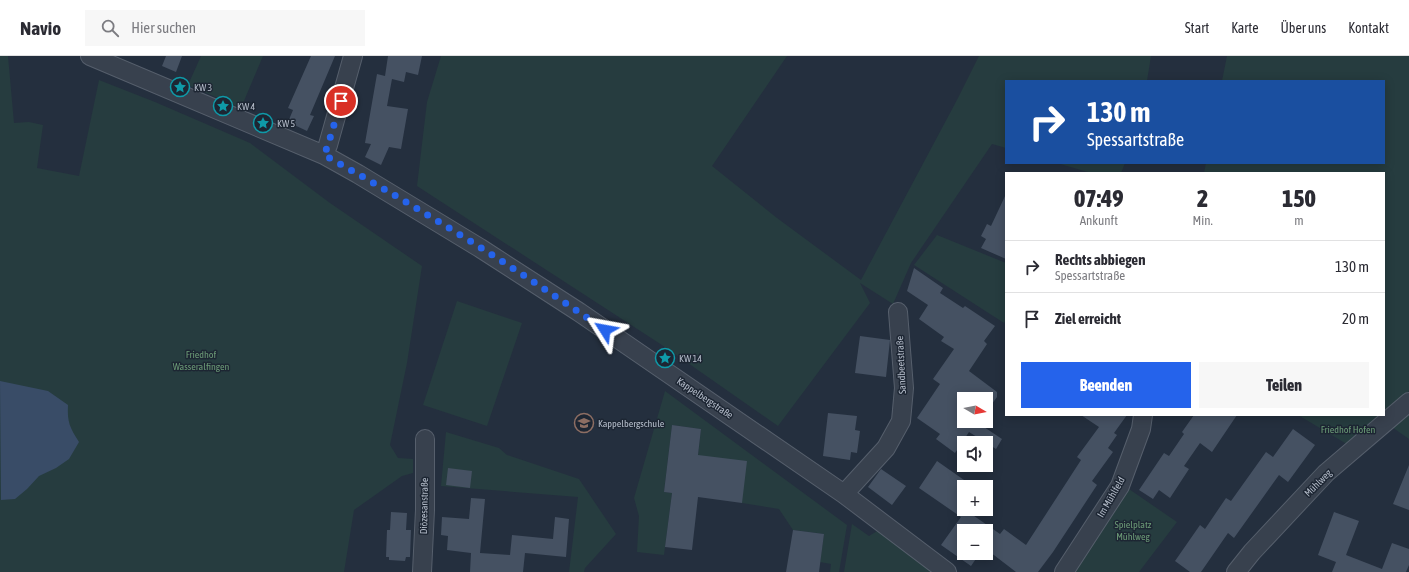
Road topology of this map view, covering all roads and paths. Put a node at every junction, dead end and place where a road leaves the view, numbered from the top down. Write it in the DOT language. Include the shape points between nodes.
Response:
graph roads {
  1 [pos="90,56"];
  2 [pos="353,56"];
  3 [pos="324,155"];
  4 [pos="898,312"];
  5 [pos="1409,402"];
  6 [pos="1143,416"];
  7 [pos="425,439"];
  8 [pos="844,494"];
  9 [pos="422,572"];
  10 [pos="947,572"];
  11 [pos="1064,572"];
  12 [pos="1236,572"];
  1 -- 3 [label="street, Kappelbergstraße"];
  2 -- 3 [label="street"];
  3 -- 8 [label="street, Kappelbergstraße" via="474,244"];
  4 -- 8 [label="street, Sandbeetstraße" via="904,388 901,420 886,448"];
  5 -- 12 [label="street, Mühlweg" via="1326,473"];
  6 -- 11 [label="street, Im Mühlfeld" via="1141,429 1120,486"];
  7 -- 9 [label="street, Diözesanstraße"];
  8 -- 10 [label="street, Kappelbergstraße"];
}
